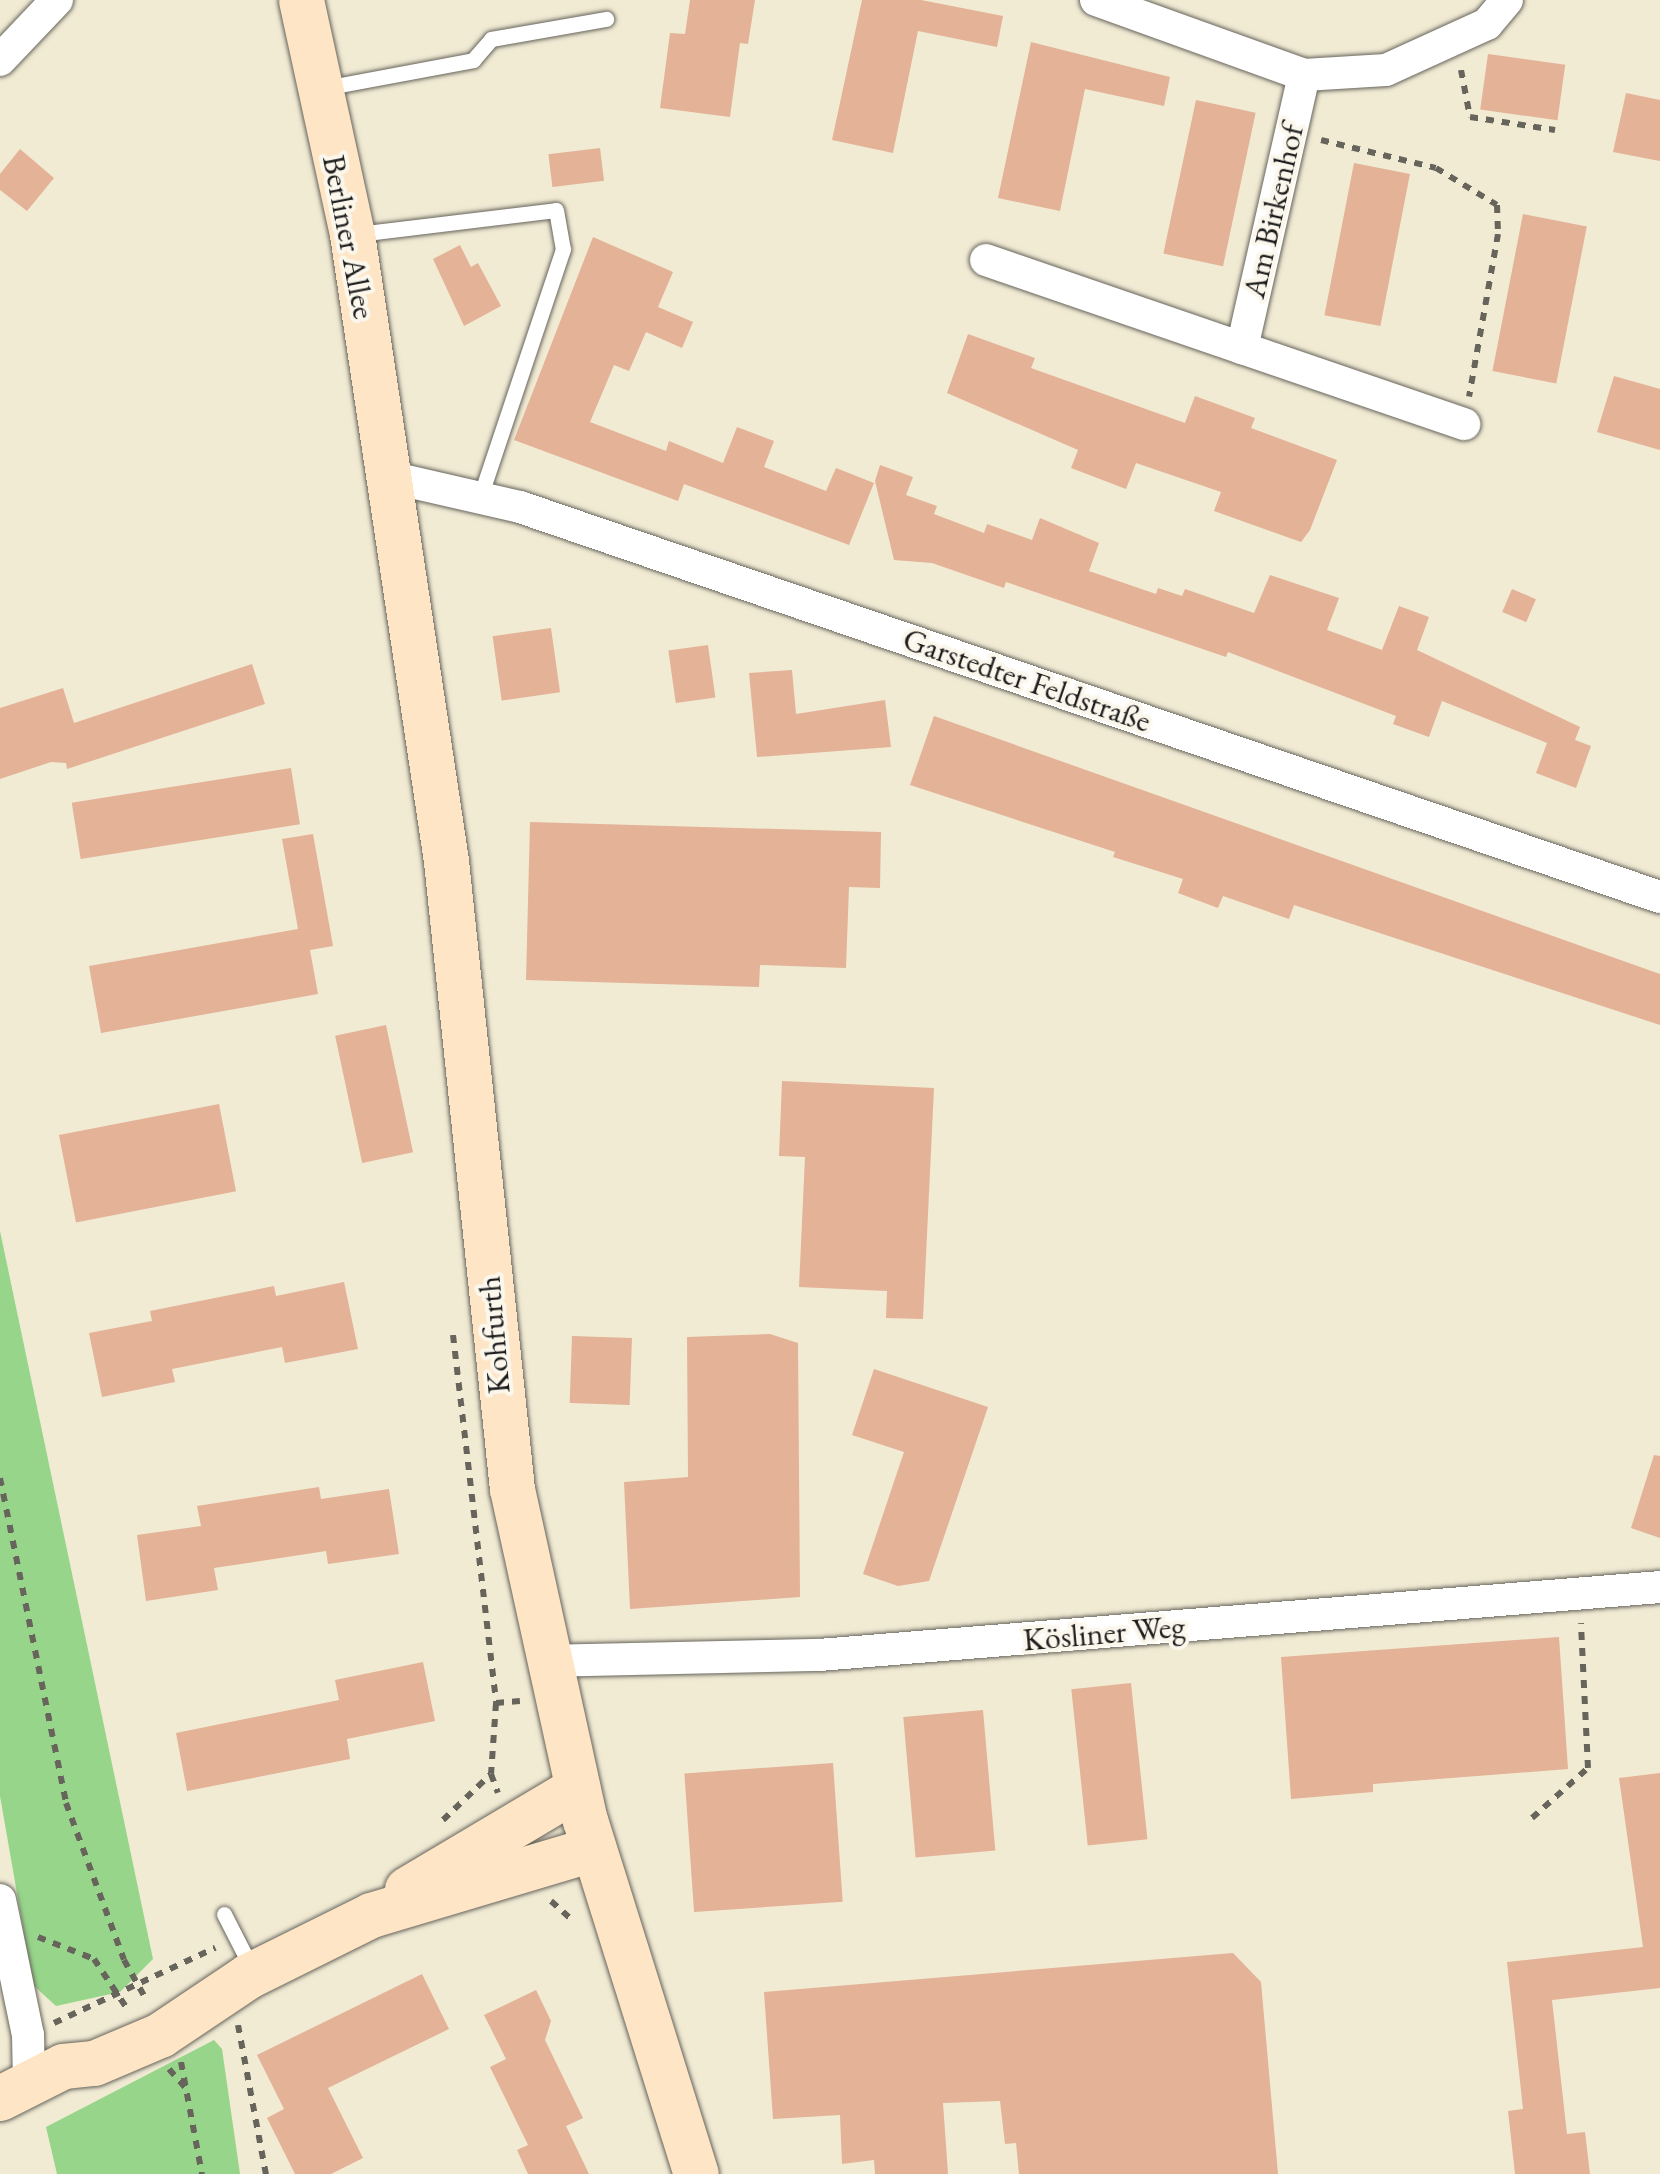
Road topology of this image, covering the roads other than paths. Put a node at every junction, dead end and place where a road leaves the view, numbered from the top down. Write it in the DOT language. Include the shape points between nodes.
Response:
graph roads {
  1 [pos="57,0"];
  2 [pos="300,0"];
  3 [pos="1096,0"];
  4 [pos="1507,0"];
  5 [pos="606,19"];
  6 [pos="0,60"];
  7 [pos="1304,74"];
  8 [pos="320,88"];
  9 [pos="352,234"];
  10 [pos="986,260"];
  11 [pos="1242,348"];
  12 [pos="1464,424"];
  13 [pos="390,476"];
  14 [pos="480,497"];
  15 [pos="1660,897"];
  16 [pos="1660,1587"];
  17 [pos="547,1661"];
  18 [pos="577,1788"];
  19 [pos="593,1849"];
  20 [pos="0,1902"];
  21 [pos="224,1914"];
  22 [pos="372,1915"];
  23 [pos="246,1962"];
  24 [pos="30,2082"];
  25 [pos="696,2174"];
  1 -- 6 [label="street"];
  2 -- 8 [label="street, Berliner Allee"];
  3 -- 7 [label="street"];
  4 -- 7 [label="street" via="1487,24 1386,70"];
  5 -- 8 [label="lane" via="491,39 473,60"];
  7 -- 11 [label="street, Am Birkenhof"];
  8 -- 9 [label="street, Berliner Allee"];
  9 -- 13 [label="street, Berliner Allee"];
  9 -- 14 [label="lane" via="556,210 563,249"];
  10 -- 11 [label="street"];
  11 -- 12 [label="street"];
  13 -- 14 [label="street, Garstedter Feldstraße"];
  13 -- 17 [label="street, Kohfurth" via="446,860 502,1417"];
  14 -- 15 [label="street, Garstedter Feldstraße"];
  16 -- 17 [label="street, Kösliner Weg" via="819,1655"];
  17 -- 18 [label="street, Kohfurth"];
  18 -- 19 [label="street, Kohfurth"];
  18 -- 22 [label="street" via="455,1855"];
  19 -- 22 [label="street"];
  19 -- 25 [label="street, Kohfurth"];
  20 -- 24 [label="street" via="28,2035"];
  21 -- 23 [label="lane"];
  22 -- 23 [label="street"];
  23 -- 24 [label="street" via="160,2034"];
}
